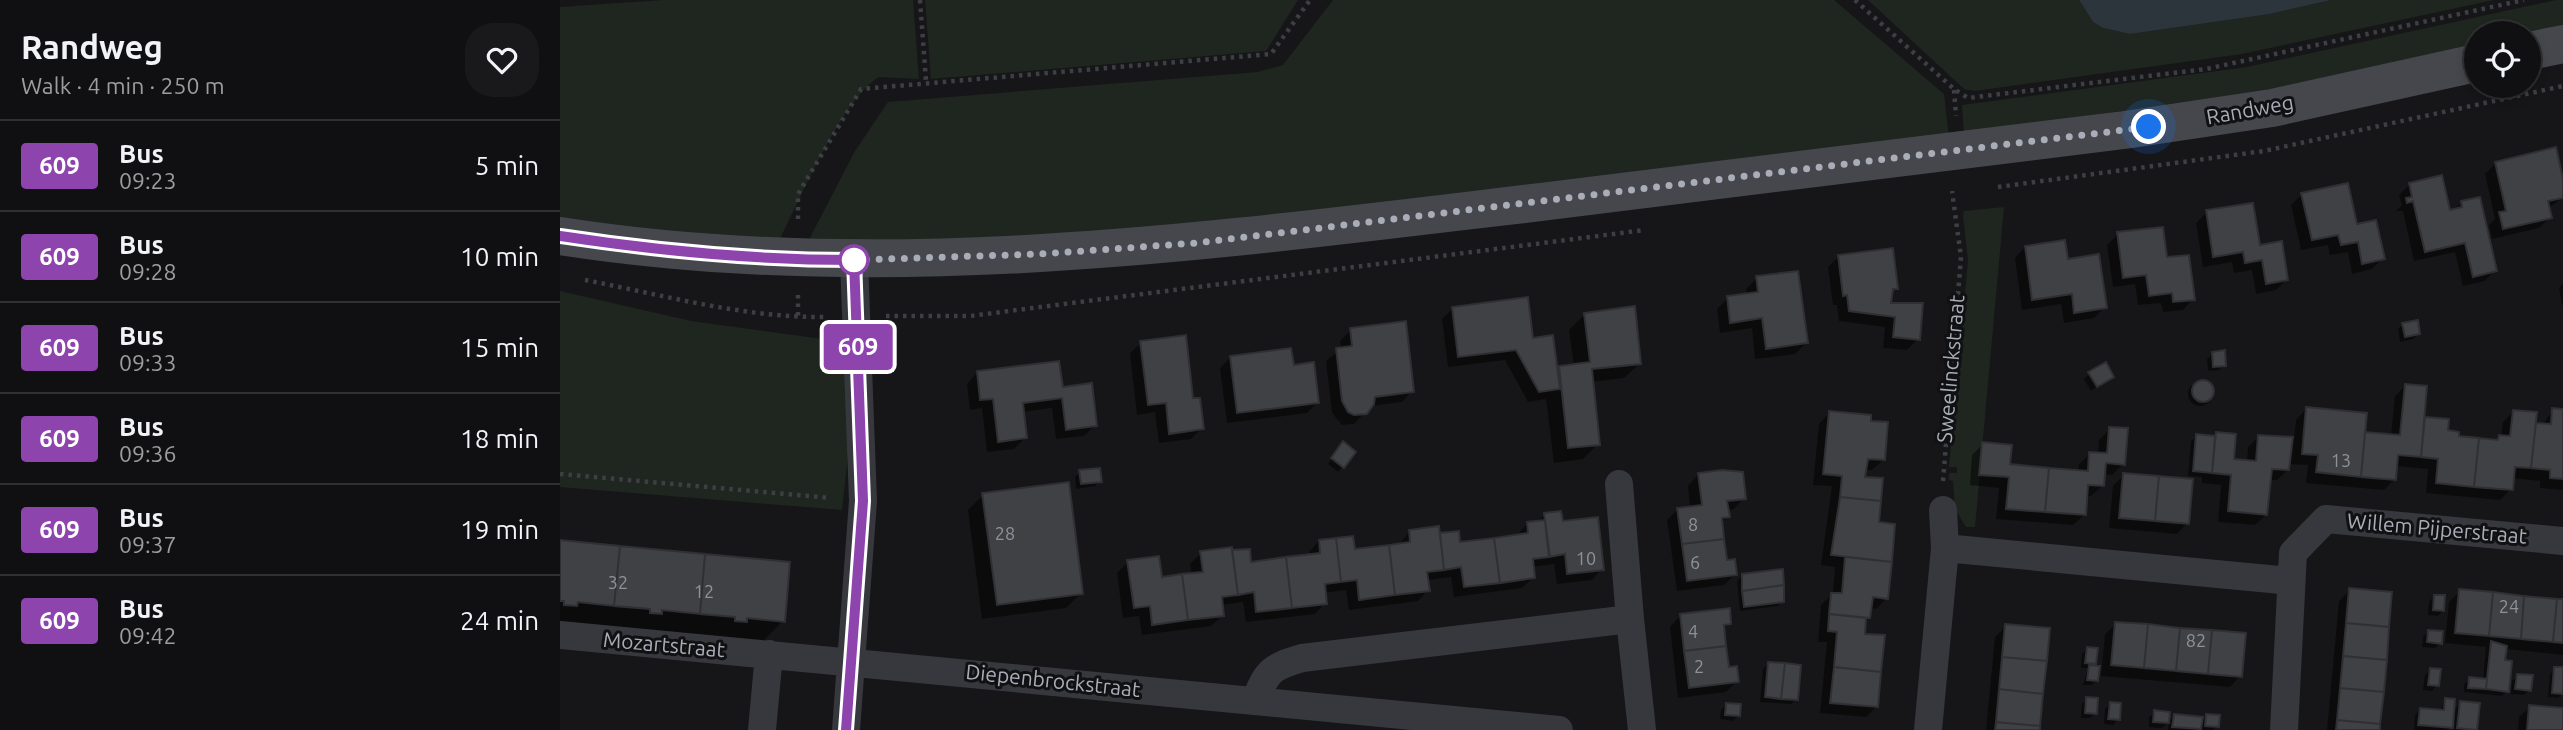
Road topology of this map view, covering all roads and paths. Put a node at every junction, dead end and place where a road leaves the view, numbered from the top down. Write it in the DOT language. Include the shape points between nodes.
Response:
graph roads {
  1 [pos="920,0"];
  2 [pos="1310,0"];
  3 [pos="1855,0"];
  4 [pos="2524,0"];
  5 [pos="2563,44"];
  6 [pos="2541,49"];
  7 [pos="2464,66"];
  8 [pos="926,81"];
  9 [pos="1952,191"];
  10 [pos="560,236"];
  11 [pos="797,260"];
  12 [pos="854,260"];
  13 [pos="798,317"];
  14 [pos="560,474"];
  15 [pos="1619,484"];
  16 [pos="863,501"];
  17 [pos="1943,510"];
  18 [pos="2563,541"];
  19 [pos="1945,548"];
  20 [pos="2290,581"];
  21 [pos="1630,620"];
  22 [pos="560,635"];
  23 [pos="769,654"];
  24 [pos="852,662"];
  25 [pos="1255,701"];
  26 [pos="1468,726"];
  27 [pos="762,730"];
  28 [pos="846,730"];
  29 [pos="1559,730"];
  30 [pos="1642,730"];
  31 [pos="1928,730"];
  32 [pos="2284,730"];
  1 -- 8 [label="path"];
  2 -- 8 [label="path" via="1271,54"];
  3 -- 4 [label="path" via="1968,98 2206,69"];
  5 -- 6 [label="street"];
  7 -- 12 [label="street, Randweg" via="2272,108 1958,152 1197,243"];
  8 -- 11 [label="path" via="862,89 798,194"];
  9 -- 17 [label="path, Sweelinckstraat" via="1961,257 1944,440"];
  10 -- 11 [label="street, Randweg" via="642,249"];
  11 -- 12 [label="street, Randweg"];
  11 -- 13 [label="path"];
  12 -- 16 [label="street"];
  14 -- 16 [label="path"];
  15 -- 21 [label="street"];
  16 -- 24 [label="street"];
  17 -- 19 [label="street"];
  18 -- 20 [label="street, Willem Pijperstraat" via="2326,519 2293,553"];
  19 -- 20 [label="street"];
  19 -- 31 [label="street"];
  20 -- 32 [label="street, Willem Pijperstraat"];
  21 -- 25 [label="street" via="1302,658 1266,674"];
  21 -- 30 [label="street"];
  22 -- 23 [label="street, Mozartstraat"];
  23 -- 24 [label="street, Mozartstraat"];
  23 -- 27 [label="street"];
  24 -- 25 [label="street, Diepenbrockstraat"];
  24 -- 28 [label="street"];
  25 -- 26 [label="street, Diepenbrockstraat"];
  26 -- 29 [label="street, Diepenbrockstraat"];
}
